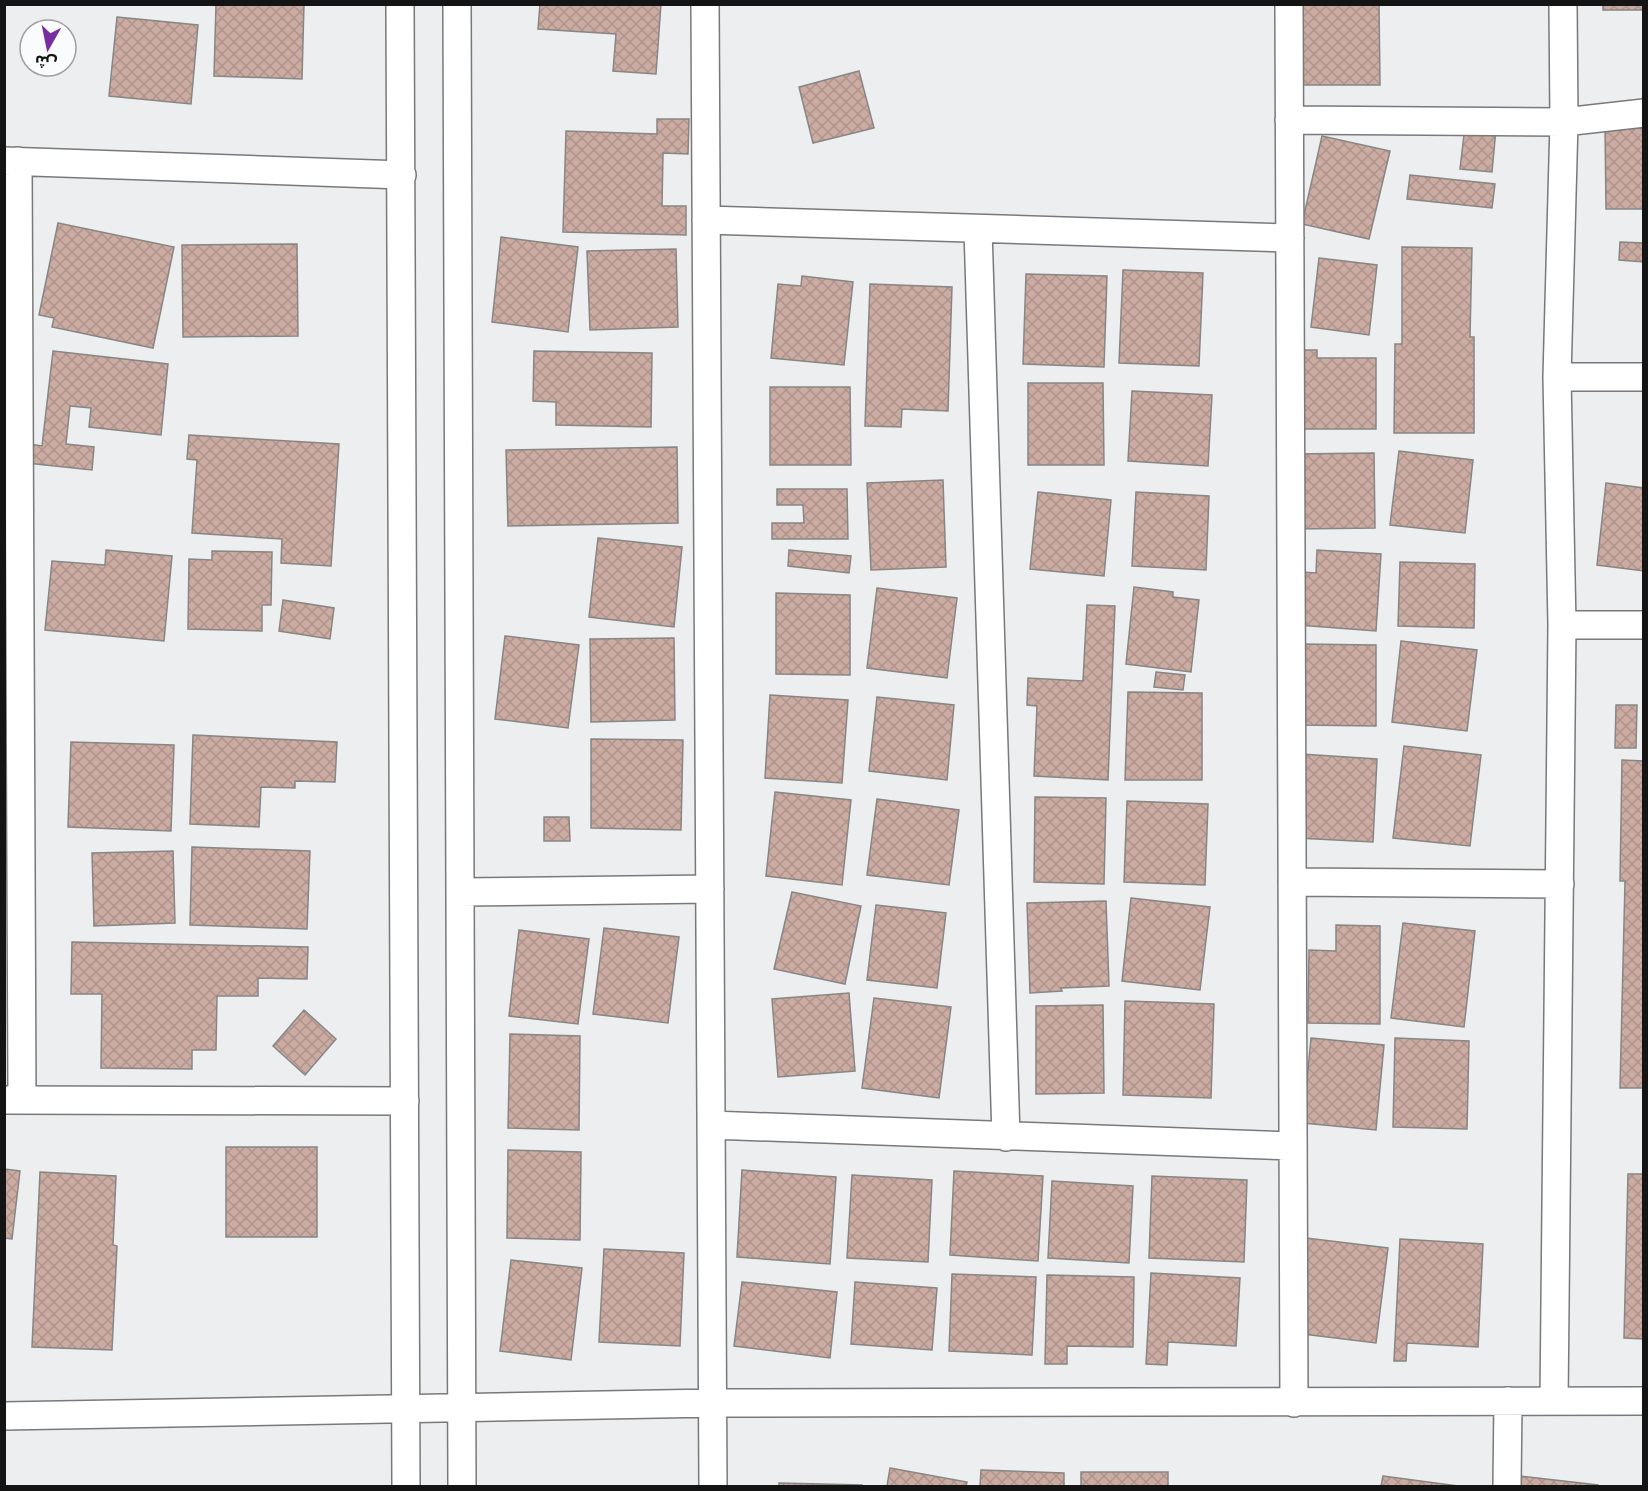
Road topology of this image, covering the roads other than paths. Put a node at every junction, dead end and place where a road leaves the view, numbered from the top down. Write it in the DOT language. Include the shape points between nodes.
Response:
graph roads {
  1 [pos="400,4"];
  2 [pos="457,4"];
  3 [pos="705,4"];
  4 [pos="1289,4"];
  5 [pos="1563,4"];
  6 [pos="1644,114"];
  7 [pos="1289,120"];
  8 [pos="1564,122"];
  9 [pos="11,161"];
  10 [pos="402,175"];
  11 [pos="706,220"];
  12 [pos="978,230"];
  13 [pos="1290,238"];
  14 [pos="1557,377"];
  15 [pos="1644,377"];
  16 [pos="12,454"];
  17 [pos="1562,625"];
  18 [pos="1644,625"];
  19 [pos="1292,882"];
  20 [pos="1560,884"];
  21 [pos="710,889"];
  22 [pos="460,892"];
  23 [pos="13,1100"];
  24 [pos="405,1101"];
  25 [pos="711,1125"];
  26 [pos="1006,1137"];
  27 [pos="1293,1146"];
  28 [pos="1508,1401"];
  29 [pos="1554,1401"];
  30 [pos="1644,1401"];
  31 [pos="713,1403"];
  32 [pos="1294,1403"];
  33 [pos="462,1409"];
  34 [pos="406,1410"];
  35 [pos="4,1416"];
  36 [pos="406,1486"];
  37 [pos="462,1486"];
  38 [pos="713,1486"];
  39 [pos="1507,1486"];
  1 -- 10 [label="street"];
  2 -- 22 [label="street"];
  3 -- 11 [label="street"];
  4 -- 7 [label="street"];
  5 -- 8 [label="street"];
  6 -- 8 [label="street"];
  7 -- 8 [label="street"];
  7 -- 13 [label="street"];
  8 -- 14 [label="street"];
  9 -- 10 [label="street"];
  9 -- 16 [label="street"];
  10 -- 24 [label="street"];
  11 -- 12 [label="street"];
  11 -- 21 [label="street"];
  12 -- 13 [label="street"];
  12 -- 26 [label="street"];
  13 -- 19 [label="street"];
  14 -- 15 [label="street"];
  14 -- 17 [label="street"];
  16 -- 23 [label="street"];
  17 -- 18 [label="street"];
  17 -- 20 [label="street"];
  19 -- 20 [label="street"];
  19 -- 27 [label="street"];
  20 -- 29 [label="street"];
  21 -- 22 [label="street"];
  21 -- 25 [label="street"];
  22 -- 33 [label="street"];
  23 -- 24 [label="street"];
  24 -- 34 [label="street"];
  25 -- 26 [label="street"];
  25 -- 31 [label="street"];
  26 -- 27 [label="street"];
  27 -- 32 [label="street"];
  28 -- 29 [label="street"];
  28 -- 32 [label="street"];
  28 -- 39 [label="street"];
  29 -- 30 [label="street"];
  31 -- 32 [label="street"];
  31 -- 33 [label="street"];
  31 -- 38 [label="street"];
  33 -- 34 [label="street"];
  33 -- 37 [label="street"];
  34 -- 35 [label="street"];
  34 -- 36 [label="street"];
}
